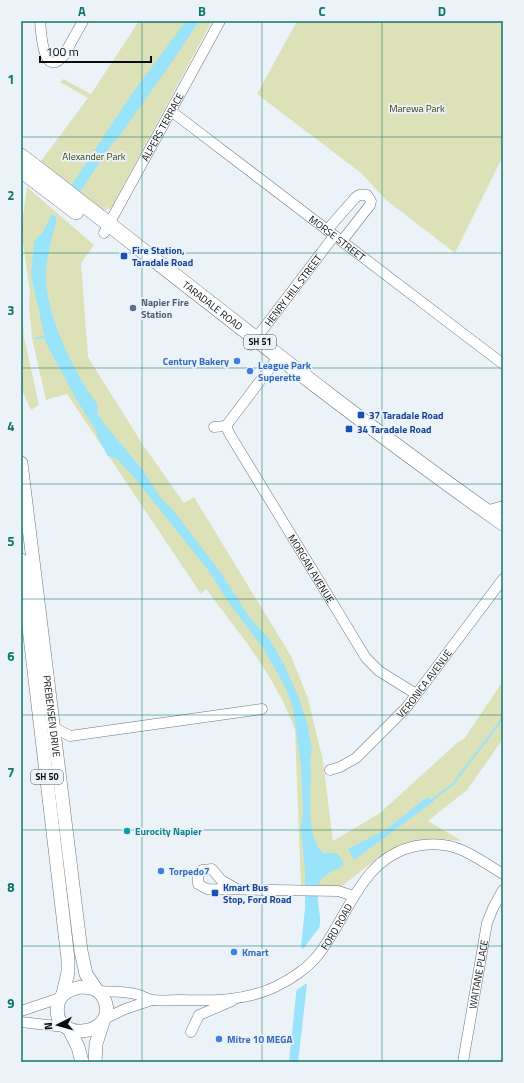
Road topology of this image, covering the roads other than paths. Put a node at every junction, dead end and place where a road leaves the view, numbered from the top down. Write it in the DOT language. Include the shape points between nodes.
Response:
graph roads {
  1 [pos="40,21"];
  2 [pos="83,21"];
  3 [pos="220,21"];
  4 [pos="171,111"];
  5 [pos="21,156"];
  6 [pos="21,170"];
  7 [pos="106,229"];
  8 [pos="334,236"];
  9 [pos="253,342"];
  10 [pos="276,359"];
  11 [pos="503,364"];
  12 [pos="226,426"];
  13 [pos="214,427"];
  14 [pos="21,464"];
  15 [pos="503,506"];
  16 [pos="486,511"];
  17 [pos="503,523"];
  18 [pos="503,534"];
  19 [pos="21,560"];
  20 [pos="503,579"];
  21 [pos="416,694"];
  22 [pos="262,709"];
  23 [pos="53,727"];
  24 [pos="70,736"];
  25 [pos="56,752"];
  26 [pos="330,770"];
  27 [pos="216,874"];
  28 [pos="503,874"];
  29 [pos="210,889"];
  30 [pos="237,889"];
  31 [pos="503,890"];
  32 [pos="354,896"];
  33 [pos="97,990"];
  34 [pos="62,996"];
  35 [pos="237,999"];
  36 [pos="152,1000"];
  37 [pos="21,1012"];
  38 [pos="103,1021"];
  39 [pos="21,1022"];
  40 [pos="67,1028"];
  41 [pos="190,1032"];
  42 [pos="82,1062"];
  43 [pos="95,1062"];
  44 [pos="463,1062"];
  1 -- 2 [label="street" via="43,51 49,60 54,61 61,59"];
  3 -- 4 [label="street, ALPERS TERRACE"];
  4 -- 7 [label="street, ALPERS TERRACE"];
  4 -- 8 [label="street, MORSE STREET"];
  5 -- 7 [label="highway, TARADALE ROAD / SH 51"];
  6 -- 7 [label="highway, TARADALE ROAD / SH 51"];
  7 -- 9 [label="highway, TARADALE ROAD / SH 51"];
  8 -- 9 [label="street, HENRY HILL STREET"];
  8 -- 11 [label="street, MORSE STREET"];
  9 -- 10 [label="highway, TARADALE ROAD / SH 51"];
  10 -- 12 [label="street"];
  10 -- 16 [label="highway, TARADALE ROAD / SH 51"];
  10 -- 18 [label="highway, TARADALE ROAD / SH 51" via="426,478"];
  12 -- 13 [label="street"];
  12 -- 21 [label="street, MORGAN AVENUE" via="366,658 379,671"];
  14 -- 23 [label="main road, PREBENSEN DRIVE / SH 50"];
  15 -- 16 [label="street"];
  16 -- 17 [label="highway, TARADALE ROAD / SH 51"];
  19 -- 34 [label="main road, PREBENSEN DRIVE / SH 50" via="68,959 68,972"];
  20 -- 21 [label="street, VERONICA AVENUE"];
  21 -- 26 [label="street, VERONICA AVENUE" via="406,708 356,758 340,768"];
  22 -- 24 [label="street"];
  23 -- 24 [label="street"];
  23 -- 25 [label="main road, PREBENSEN DRIVE / SH 50"];
  24 -- 25 [label="street"];
  25 -- 33 [label="main road, PREBENSEN DRIVE / SH 50" via="81,951 86,974"];
  27 -- 29 [label="street" via="216,884"];
  27 -- 29 [label="street" via="208,868 198,874 197,881 200,887"];
  27 -- 30 [label="street" via="227,885"];
  28 -- 32 [label="street, FORD ROAD" via="463,851 443,845 422,845 400,850 382,861 366,877"];
  29 -- 30 [label="street"];
  30 -- 32 [label="street" via="347,892"];
  31 -- 44 [label="street, WAITANE PLACE" via="492,908 487,923"];
  32 -- 35 [label="street, FORD ROAD" via="318,955 294,976 264,992"];
  33 -- 34 [label="main road" via="76,988"];
  33 -- 36 [label="street, FORD ROAD" via="134,994"];
  33 -- 38 [label="main road, SH 50" via="106,1004"];
  34 -- 37 [label="street"];
  34 -- 40 [label="main road, SH 50" via="58,1015"];
  35 -- 36 [label="street, FORD ROAD"];
  35 -- 41 [label="street" via="199,1015"];
  36 -- 38 [label="street, FORD ROAD" via="125,1009"];
  38 -- 40 [label="main road" via="87,1030"];
  38 -- 43 [label="main road, SH 50" via="96,1044"];
  39 -- 40 [label="street"];
  40 -- 42 [label="main road, SH 50" via="78,1047"];
}
